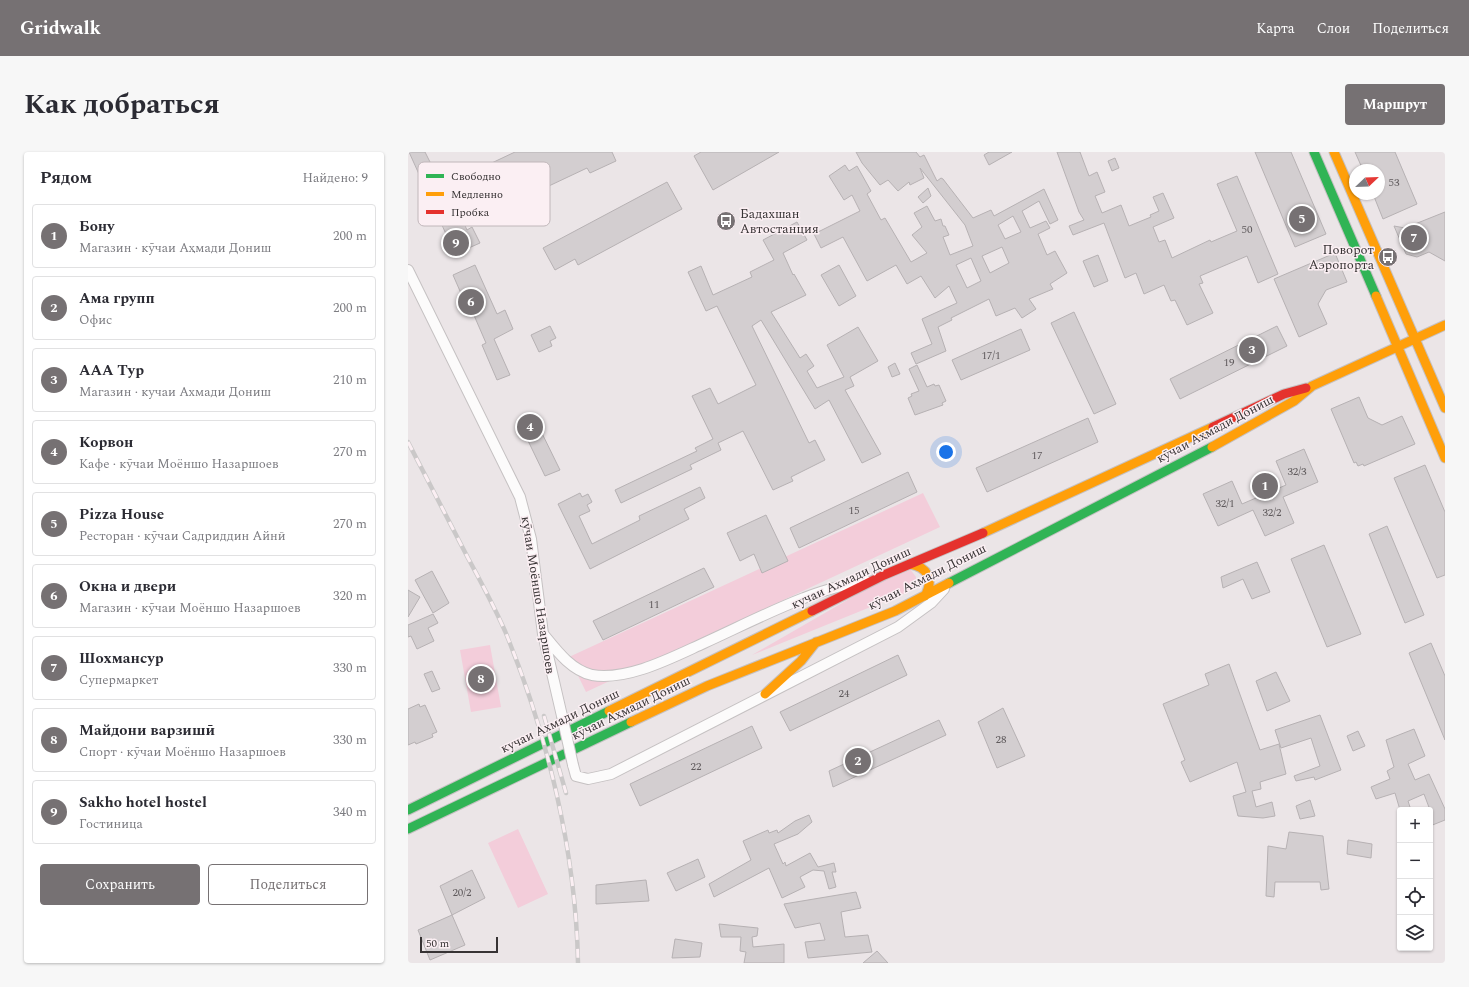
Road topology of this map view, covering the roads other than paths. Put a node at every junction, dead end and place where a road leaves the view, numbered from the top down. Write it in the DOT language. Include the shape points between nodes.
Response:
graph roads {
  1 [pos="1314,152"];
  2 [pos="1334,152"];
  3 [pos="408,270"];
  4 [pos="1445,325"];
  5 [pos="1415,338"];
  6 [pos="1397,347"];
  7 [pos="1312,386"];
  8 [pos="1445,408"];
  9 [pos="1445,458"];
  10 [pos="910,564"];
  11 [pos="884,575"];
  12 [pos="954,579"];
  13 [pos="924,596"];
  14 [pos="543,634"];
  15 [pos="816,642"];
  16 [pos="765,694"];
  17 [pos="408,810"];
  18 [pos="408,829"];
  1 -- 6 [label="main road"];
  2 -- 5 [label="main road"];
  3 -- 14 [label="street, кӯчаи Моёншо Назаршоев" via="520,497 535,560"];
  4 -- 5 [label="main road, кӯчаи Аҳмади Дониш"];
  5 -- 6 [label="main road, кӯчаи Аҳмади Дониш"];
  5 -- 8 [label="main road"];
  6 -- 7 [label="main road, кӯчаи Аҳмади Дониш"];
  6 -- 9 [label="main road"];
  7 -- 10 [label="main road, кучаи Ахмади Дониш" via="1284,394"];
  7 -- 12 [label="main road, кӯчаи Аҳмади Дониш" via="1294,401 1249,427"];
  10 -- 11 [label="main road, кучаи Ахмади Дониш"];
  10 -- 13 [label="main road" via="924,568 929,575 931,582"];
  11 -- 14 [label="street" via="804,598 666,660 642,669 614,674 592,675 577,668 561,657"];
  11 -- 17 [label="main road, кучаи Ахмади Дониш"];
  12 -- 13 [label="main road, кӯчаи Аҳмади Дониш"];
  12 -- 16 [label="street, кӯчаи Моёншо Назаршоев" via="931,603 898,627"];
  13 -- 15 [label="main road, кӯчаи Аҳмади Дониш" via="895,611"];
  14 -- 16 [label="street, кӯчаи Моёншо Назаршоев, bridge" via="576,776 588,779 611,774"];
  15 -- 16 [label="main road" via="792,670"];
  15 -- 18 [label="main road, кӯчаи Аҳмади Дониш" via="707,686"];
}
